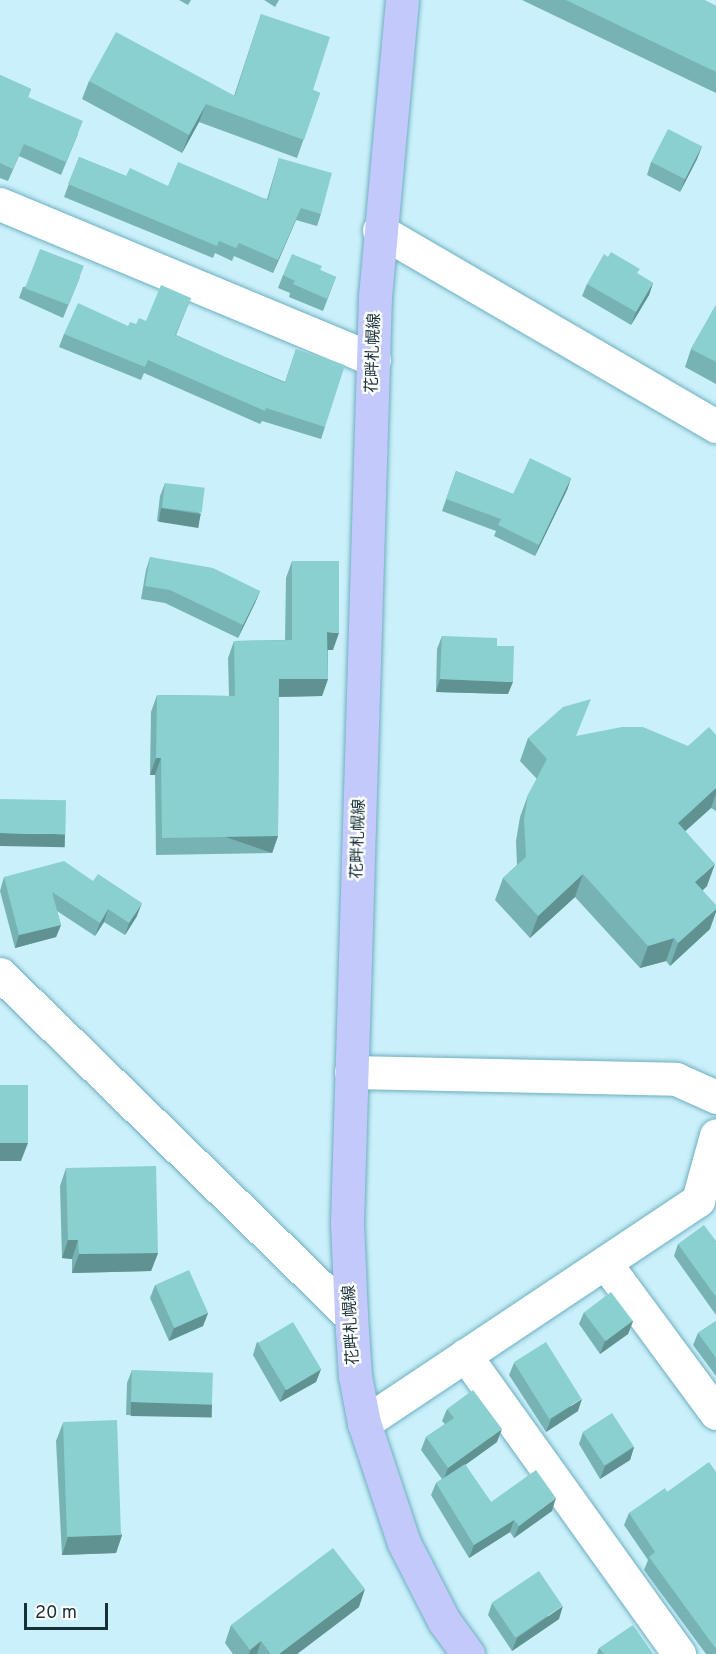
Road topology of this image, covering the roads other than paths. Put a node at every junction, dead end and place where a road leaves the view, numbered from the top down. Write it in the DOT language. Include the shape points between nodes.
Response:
graph roads {
  1 [pos="402,0"];
  2 [pos="0,204"];
  3 [pos="379,230"];
  4 [pos="374,360"];
  5 [pos="716,426"];
  6 [pos="0,974"];
  7 [pos="351,1072"];
  8 [pos="716,1097"];
  9 [pos="716,1135"];
  10 [pos="707,1212"];
  11 [pos="606,1264"];
  12 [pos="351,1316"];
  13 [pos="465,1355"];
  14 [pos="716,1413"];
  15 [pos="364,1423"];
  16 [pos="468,1654"];
  17 [pos="679,1654"];
  1 -- 3 [label="main road, 花畔札幌線"];
  2 -- 4 [label="street"];
  3 -- 4 [label="main road, 花畔札幌線"];
  3 -- 5 [label="street"];
  4 -- 7 [label="main road, 花畔札幌線"];
  6 -- 12 [label="street"];
  7 -- 8 [label="street" via="676,1079"];
  7 -- 12 [label="main road, 花畔札幌線" via="347,1222"];
  9 -- 10 [label="street"];
  10 -- 11 [label="street"];
  11 -- 13 [label="street"];
  11 -- 14 [label="street"];
  12 -- 15 [label="main road, 花畔札幌線" via="355,1376"];
  13 -- 15 [label="street"];
  13 -- 17 [label="street"];
  15 -- 16 [label="main road, 花畔札幌線" via="404,1543 444,1621"];
}
